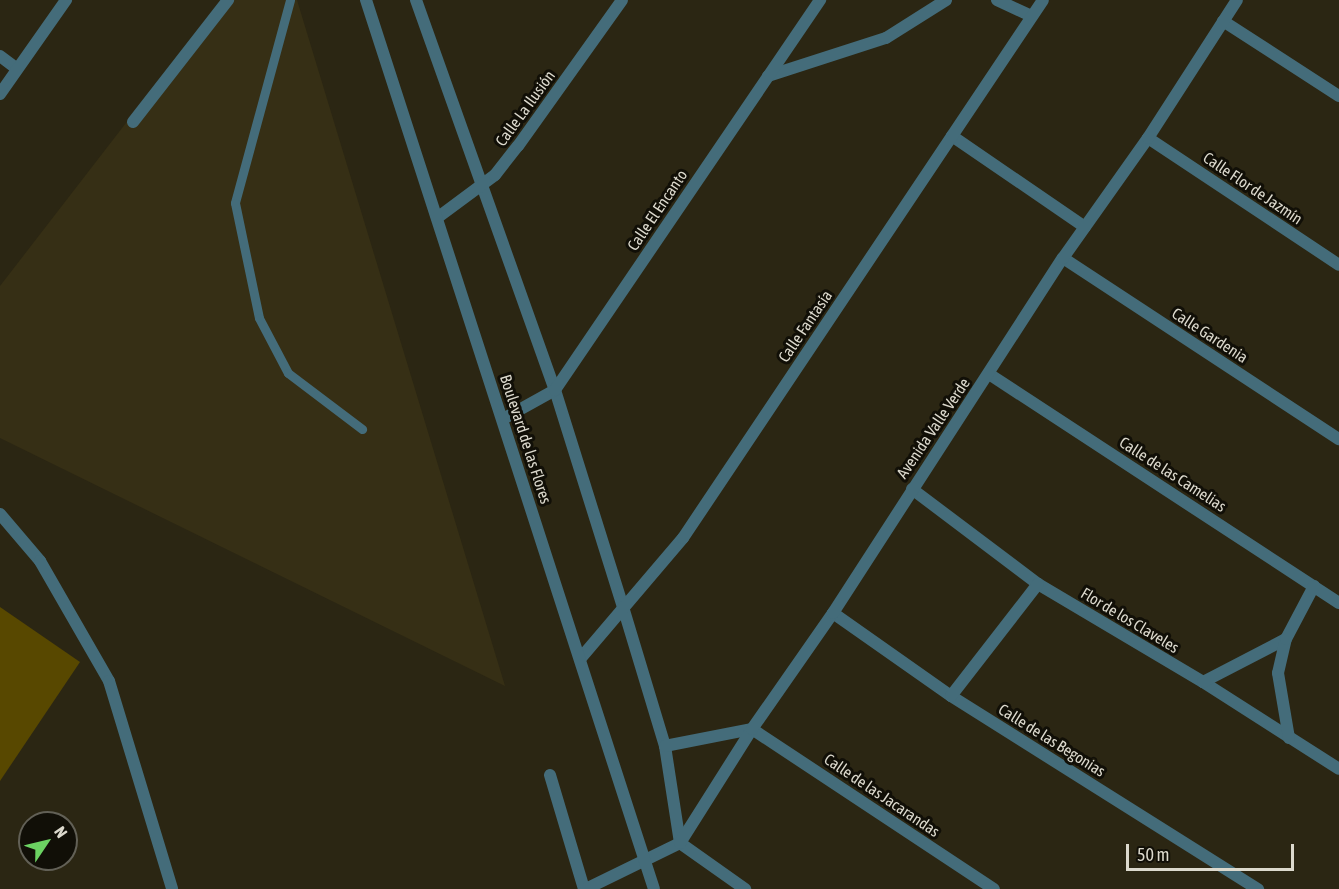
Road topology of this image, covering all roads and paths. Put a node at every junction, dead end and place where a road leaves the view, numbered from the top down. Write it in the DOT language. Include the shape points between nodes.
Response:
graph roads {
  1 [pos="66,0"];
  2 [pos="228,0"];
  3 [pos="290,0"];
  4 [pos="366,0"];
  5 [pos="416,0"];
  6 [pos="622,0"];
  7 [pos="820,0"];
  8 [pos="946,0"];
  9 [pos="997,0"];
  10 [pos="1042,0"];
  11 [pos="1237,0"];
  12 [pos="1032,16"];
  13 [pos="1223,21"];
  14 [pos="0,56"];
  15 [pos="17,69"];
  16 [pos="768,76"];
  17 [pos="0,94"];
  18 [pos="1339,96"];
  19 [pos="134,122"];
  20 [pos="952,136"];
  21 [pos="1148,138"];
  22 [pos="482,186"];
  23 [pos="436,218"];
  24 [pos="1085,227"];
  25 [pos="1063,258"];
  26 [pos="1339,265"];
  27 [pos="989,374"];
  28 [pos="555,390"];
  29 [pos="502,419"];
  30 [pos="362,429"];
  31 [pos="1339,439"];
  32 [pos="912,489"];
  33 [pos="0,514"];
  34 [pos="1038,584"];
  35 [pos="1314,586"];
  36 [pos="1339,603"];
  37 [pos="623,608"];
  38 [pos="833,613"];
  39 [pos="1286,639"];
  40 [pos="580,659"];
  41 [pos="1203,682"];
  42 [pos="951,696"];
  43 [pos="752,729"];
  44 [pos="1289,738"];
  45 [pos="666,746"];
  46 [pos="1339,769"];
  47 [pos="550,775"];
  48 [pos="680,843"];
  49 [pos="645,861"];
  50 [pos="172,889"];
  51 [pos="585,889"];
  52 [pos="654,889"];
  53 [pos="745,889"];
  54 [pos="994,889"];
  55 [pos="1257,889"];
  1 -- 15 [label="street"];
  2 -- 19 [label="street"];
  3 -- 30 [label="lane" via="235,203 259,318 288,373"];
  4 -- 23 [label="street, Boulevard de las Flores"];
  5 -- 22 [label="street"];
  6 -- 22 [label="street, Calle La Ilusión" via="519,146"];
  7 -- 16 [label="street, Calle El Encanto"];
  8 -- 16 [label="street" via="886,38"];
  9 -- 12 [label="street"];
  10 -- 12 [label="street, Calle Fantasía"];
  11 -- 13 [label="street, Avenida Valle Verde"];
  12 -- 20 [label="street, Calle Fantasía"];
  13 -- 18 [label="street"];
  13 -- 21 [label="street, Avenida Valle Verde"];
  14 -- 15 [label="street"];
  15 -- 17 [label="street"];
  16 -- 28 [label="street, Calle El Encanto"];
  20 -- 24 [label="street"];
  20 -- 37 [label="street, Calle Fantasía" via="683,538"];
  21 -- 24 [label="street, Avenida Valle Verde"];
  21 -- 26 [label="street, Calle Flor de Jazmín"];
  22 -- 23 [label="street, Calle La Ilusión"];
  22 -- 28 [label="street"];
  23 -- 29 [label="street, Boulevard de las Flores"];
  24 -- 25 [label="street, Avenida Valle Verde"];
  25 -- 27 [label="street, Avenida Valle Verde"];
  25 -- 31 [label="street, Calle Gardenia"];
  27 -- 32 [label="street, Avenida Valle Verde"];
  27 -- 35 [label="street, Calle de las Camelias"];
  28 -- 29 [label="street, Calle El Encanto"];
  28 -- 37 [label="street"];
  29 -- 40 [label="street, Boulevard de las Flores"];
  32 -- 34 [label="street, Flor de los Claveles"];
  32 -- 38 [label="street, Avenida Valle Verde"];
  33 -- 50 [label="street" via="40,561 109,681"];
  34 -- 41 [label="street, Flor de los Claveles"];
  34 -- 42 [label="street"];
  35 -- 36 [label="street, Calle de las Camelias"];
  35 -- 39 [label="street"];
  37 -- 40 [label="street, Calle Fantasía"];
  37 -- 45 [label="street"];
  38 -- 42 [label="street, Calle de las Begonias"];
  38 -- 43 [label="street, Avenida Valle Verde"];
  39 -- 41 [label="street"];
  39 -- 44 [label="street" via="1278,673"];
  40 -- 49 [label="street, Boulevard de las Flores"];
  41 -- 44 [label="street, Flor de los Claveles"];
  42 -- 55 [label="street, Calle de las Begonias"];
  43 -- 45 [label="street"];
  43 -- 48 [label="street, Avenida Valle Verde"];
  43 -- 54 [label="street, Calle de las Jacarandas"];
  44 -- 46 [label="street, Flor de los Claveles"];
  45 -- 48 [label="street"];
  47 -- 51 [label="street"];
  48 -- 49 [label="street"];
  48 -- 53 [label="street"];
  49 -- 51 [label="street"];
  49 -- 52 [label="street, Boulevard de las Flores"];
}
